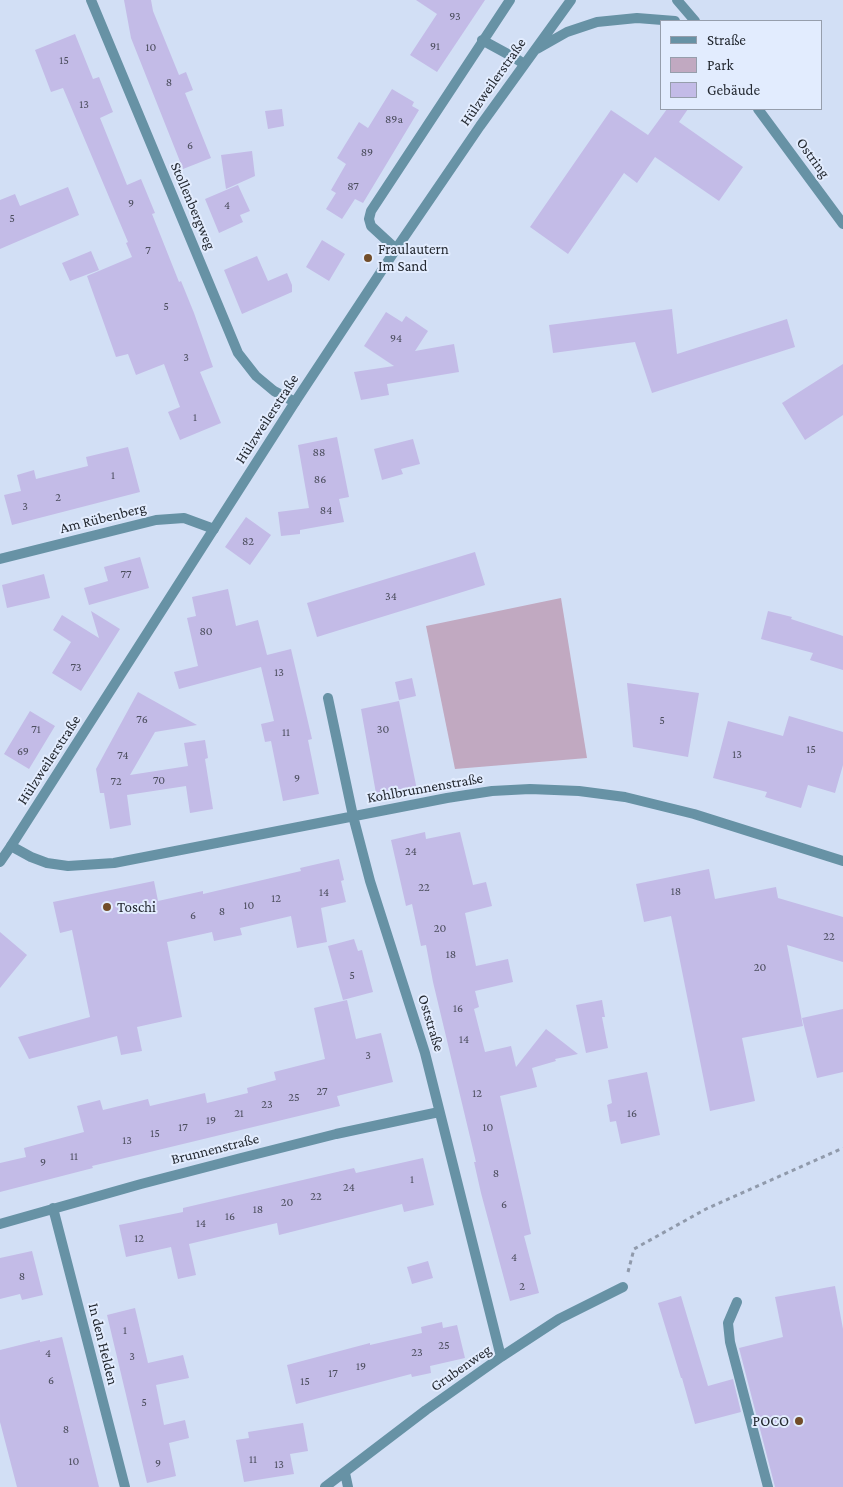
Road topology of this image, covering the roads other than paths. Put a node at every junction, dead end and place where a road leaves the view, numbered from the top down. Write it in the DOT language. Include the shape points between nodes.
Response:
graph roads {
  1 [pos="90,0"];
  2 [pos="510,0"];
  3 [pos="571,0"];
  4 [pos="677,0"];
  5 [pos="662,20"];
  6 [pos="694,20"];
  7 [pos="482,40"];
  8 [pos="534,51"];
  9 [pos="524,64"];
  10 [pos="759,110"];
  11 [pos="843,224"];
  12 [pos="396,249"];
  13 [pos="295,402"];
  14 [pos="214,529"];
  15 [pos="0,559"];
  16 [pos="328,698"];
  17 [pos="353,816"];
  18 [pos="11,846"];
  19 [pos="843,861"];
  20 [pos="0,862"];
  21 [pos="439,1112"];
  22 [pos="53,1208"];
  23 [pos="0,1224"];
  24 [pos="623,1287"];
  25 [pos="737,1302"];
  26 [pos="501,1357"];
  27 [pos="344,1473"];
  28 [pos="125,1487"];
  29 [pos="325,1487"];
  30 [pos="348,1487"];
  31 [pos="768,1487"];
  1 -- 13 [label="street, Stollenbergweg" via="238,353 256,376"];
  2 -- 7 [label="street"];
  3 -- 8 [label="street, Hülzweilerstraße"];
  4 -- 6 [label="street"];
  5 -- 8 [label="street" via="637,18 598,22 566,32"];
  7 -- 9 [label="street"];
  7 -- 12 [label="street" via="371,211 371,226"];
  8 -- 9 [label="street, Hülzweilerstraße"];
  9 -- 12 [label="street, Hülzweilerstraße"];
  10 -- 11 [label="street, Ostring"];
  12 -- 13 [label="street, Hülzweilerstraße"];
  13 -- 14 [label="street, Hülzweilerstraße"];
  14 -- 15 [label="street, Am Rübenberg" via="184,518 156,520"];
  14 -- 18 [label="street, Hülzweilerstraße"];
  16 -- 17 [label="street, Oststraße"];
  17 -- 18 [label="street, Kohlbrunnenstraße" via="87,866 47,862"];
  17 -- 19 [label="street, Kohlbrunnenstraße" via="492,791 579,791 625,797 694,814"];
  17 -- 21 [label="street, Oststraße" via="383,924 425,1053"];
  18 -- 20 [label="street, Hülzweilerstraße"];
  21 -- 22 [label="street, Brunnenstraße" via="336,1134"];
  21 -- 26 [label="street, Oststraße"];
  22 -- 23 [label="street, Brunnenstraße"];
  22 -- 28 [label="street, In den Helden"];
  24 -- 26 [label="street, Grubenweg" via="559,1320"];
  25 -- 31 [label="street" via="728,1323 730,1342"];
  26 -- 27 [label="street, Grubenweg"];
  27 -- 29 [label="street, Grubenweg"];
  27 -- 30 [label="street"];
}
